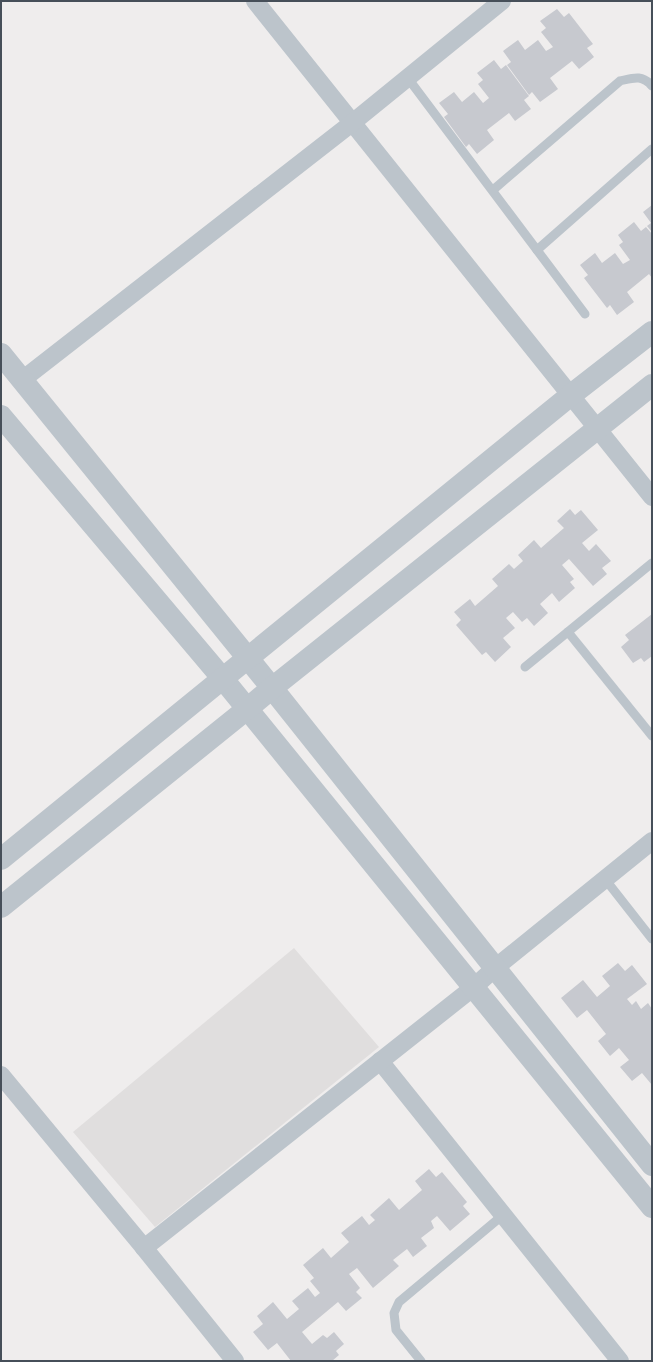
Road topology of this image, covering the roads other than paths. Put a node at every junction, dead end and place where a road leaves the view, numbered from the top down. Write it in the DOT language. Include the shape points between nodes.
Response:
graph roads {
  1 [pos="255,1"];
  2 [pos="502,1"];
  3 [pos="407,77"];
  4 [pos="652,86"];
  5 [pos="352,123"];
  6 [pos="652,149"];
  7 [pos="493,190"];
  8 [pos="537,250"];
  9 [pos="585,314"];
  10 [pos="652,332"];
  11 [pos="1,354"];
  12 [pos="22,380"];
  13 [pos="652,385"];
  14 [pos="571,395"];
  15 [pos="1,416"];
  16 [pos="597,429"];
  17 [pos="652,497"];
  18 [pos="652,563"];
  19 [pos="568,632"];
  20 [pos="248,658"];
  21 [pos="525,667"];
  22 [pos="223,679"];
  23 [pos="272,688"];
  24 [pos="247,710"];
  25 [pos="652,736"];
  26 [pos="652,841"];
  27 [pos="1,859"];
  28 [pos="605,879"];
  29 [pos="1,907"];
  30 [pos="652,939"];
  31 [pos="495,968"];
  32 [pos="474,987"];
  33 [pos="380,1061"];
  34 [pos="1,1075"];
  35 [pos="652,1165"];
  36 [pos="652,1207"];
  37 [pos="503,1215"];
  38 [pos="144,1248"];
  39 [pos="235,1361"];
  40 [pos="421,1361"];
  41 [pos="620,1361"];
  1 -- 5 [label="street"];
  2 -- 3 [label="street"];
  3 -- 5 [label="street"];
  3 -- 7 [label="lane"];
  4 -- 7 [label="lane" via="647,80 636,77 620,81"];
  5 -- 12 [label="street"];
  5 -- 14 [label="street"];
  6 -- 8 [label="lane"];
  7 -- 8 [label="lane"];
  8 -- 9 [label="lane"];
  10 -- 14 [label="street"];
  11 -- 12 [label="street"];
  12 -- 20 [label="street"];
  13 -- 16 [label="street"];
  14 -- 16 [label="street"];
  14 -- 20 [label="street"];
  15 -- 22 [label="street"];
  16 -- 17 [label="street"];
  16 -- 23 [label="street"];
  18 -- 19 [label="lane"];
  19 -- 21 [label="lane"];
  19 -- 25 [label="lane"];
  20 -- 22 [label="street"];
  20 -- 23 [label="street"];
  22 -- 24 [label="street"];
  22 -- 27 [label="street"];
  23 -- 24 [label="street"];
  23 -- 31 [label="street"];
  24 -- 29 [label="street"];
  24 -- 32 [label="street"];
  26 -- 28 [label="street"];
  28 -- 30 [label="lane"];
  28 -- 31 [label="street"];
  31 -- 32 [label="street"];
  31 -- 35 [label="street"];
  32 -- 33 [label="street"];
  32 -- 36 [label="street"];
  33 -- 37 [label="street"];
  33 -- 38 [label="street"];
  34 -- 38 [label="street"];
  37 -- 40 [label="lane" via="399,1302 394,1313 396,1330"];
  37 -- 41 [label="street"];
  38 -- 39 [label="street"];
}
